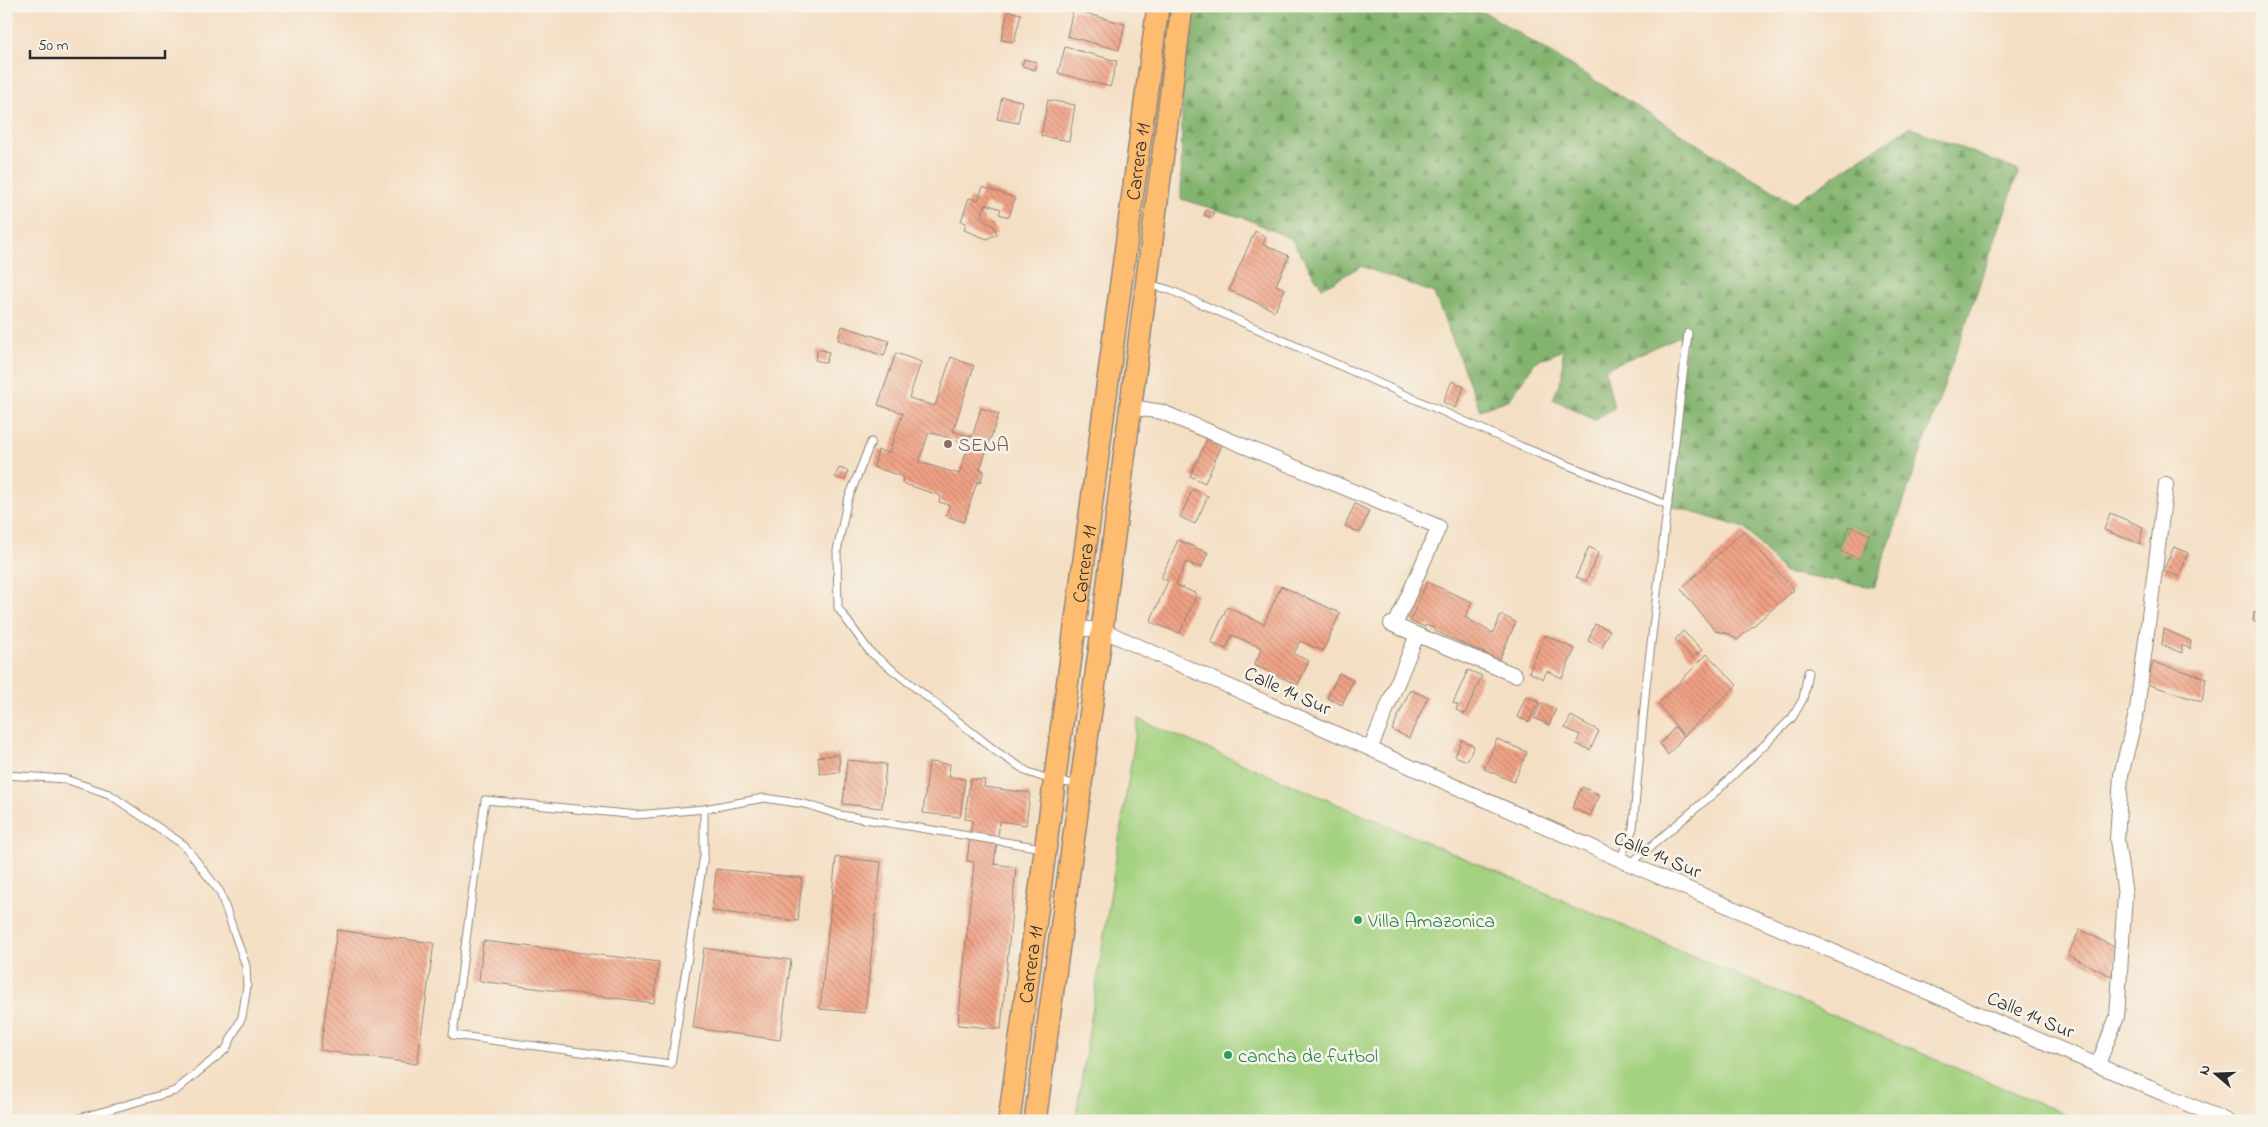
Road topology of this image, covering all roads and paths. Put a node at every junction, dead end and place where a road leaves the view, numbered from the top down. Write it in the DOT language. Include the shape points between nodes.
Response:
graph roads {
  1 [pos="1158,6"];
  2 [pos="1182,6"];
  3 [pos="1146,283"];
  4 [pos="1688,333"];
  5 [pos="1131,408"];
  6 [pos="871,442"];
  7 [pos="2166,484"];
  8 [pos="1668,505"];
  9 [pos="1074,628"];
  10 [pos="1102,630"];
  11 [pos="1417,635"];
  12 [pos="1808,672"];
  13 [pos="1515,675"];
  14 [pos="1371,748"];
  15 [pos="6,775"];
  16 [pos="1054,781"];
  17 [pos="1081,784"];
  18 [pos="704,809"];
  19 [pos="1045,848"];
  20 [pos="1625,862"];
  21 [pos="2098,1064"];
  22 [pos="69,1121"];
  23 [pos="1008,1121"];
  24 [pos="1035,1121"];
  25 [pos="2227,1121"];
  1 -- 9 [label="main road, Carrera 11"];
  2 -- 3 [label="main road, Carrera 11"];
  3 -- 5 [label="main road, Carrera 11"];
  3 -- 8 [label="lane" via="1170,290 1520,446"];
  4 -- 8 [label="lane"];
  5 -- 10 [label="main road, Carrera 11"];
  5 -- 11 [label="street" via="1162,412 1439,527 1393,625"];
  6 -- 16 [label="lane" via="847,502 837,551 838,608 870,652 997,752 1028,772"];
  7 -- 21 [label="street" via="2137,710 2120,775 2117,840 2126,895 2117,1017"];
  8 -- 20 [label="lane" via="1633,828"];
  9 -- 10 [label="street, Calle 14 Sur"];
  9 -- 16 [label="main road, Carrera 11"];
  10 -- 14 [label="street, Calle 14 Sur"];
  10 -- 17 [label="main road, Carrera 11"];
  11 -- 13 [label="street"];
  11 -- 14 [label="street"];
  12 -- 20 [label="lane" via="1803,699 1792,718 1720,788"];
  14 -- 20 [label="street, Calle 14 Sur"];
  15 -- 22 [label="lane" via="65,779 109,794 184,846 220,892 246,966 247,986 242,1017 226,1049 175,1091"];
  16 -- 17 [label="lane"];
  16 -- 19 [label="main road, Carrera 11"];
  17 -- 24 [label="main road, Carrera 11"];
  18 -- 18 [label="lane" via="637,815 485,800 452,1035 671,1064 704,855"];
  18 -- 19 [label="lane" via="764,798 805,804 840,815"];
  19 -- 23 [label="main road, Carrera 11"];
  20 -- 21 [label="street, Calle 14 Sur"];
  21 -- 25 [label="street, Calle 14 Sur"];
}
